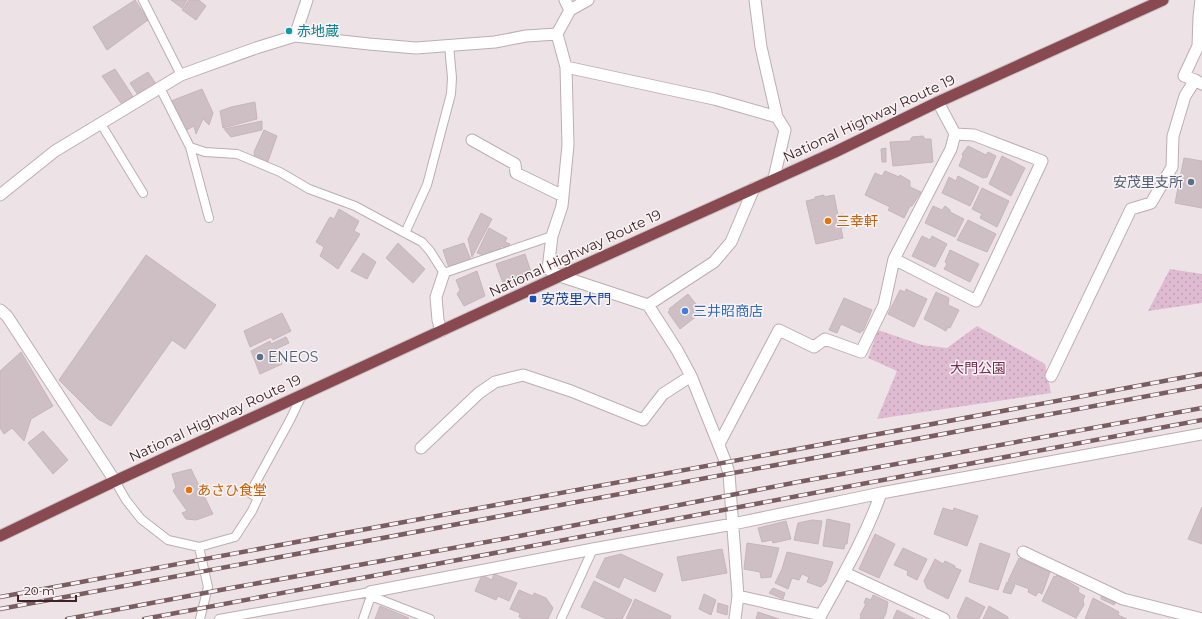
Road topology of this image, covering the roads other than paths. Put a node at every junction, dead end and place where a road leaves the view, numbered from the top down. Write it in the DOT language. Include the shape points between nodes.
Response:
graph roads {
  1 [pos="143,0"];
  2 [pos="307,0"];
  3 [pos="565,0"];
  4 [pos="588,0"];
  5 [pos="755,0"];
  6 [pos="1163,0"];
  7 [pos="1201,0"];
  8 [pos="570,10"];
  9 [pos="557,34"];
  10 [pos="295,36"];
  11 [pos="449,45"];
  12 [pos="566,67"];
  13 [pos="181,75"];
  14 [pos="1199,82"];
  15 [pos="160,88"];
  16 [pos="938,102"];
  17 [pos="777,117"];
  18 [pos="101,124"];
  19 [pos="955,134"];
  20 [pos="472,140"];
  21 [pos="190,147"];
  22 [pos="774,178"];
  23 [pos="754,188"];
  24 [pos="143,193"];
  25 [pos="0,195"];
  26 [pos="563,196"];
  27 [pos="210,218"];
  28 [pos="405,233"];
  29 [pos="552,236"];
  30 [pos="894,260"];
  31 [pos="444,273"];
  32 [pos="560,276"];
  33 [pos="648,305"];
  34 [pos="0,310"];
  35 [pos="441,331"];
  36 [pos="691,376"];
  37 [pos="1051,376"];
  38 [pos="302,395"];
  39 [pos="1202,434"];
  40 [pos="719,444"];
  41 [pos="421,448"];
  42 [pos="115,481"];
  43 [pos="881,493"];
  44 [pos="732,524"];
  45 [pos="0,536"];
  46 [pos="199,547"];
  47 [pos="593,549"];
  48 [pos="1023,552"];
  49 [pos="845,573"];
  50 [pos="371,594"];
  51 [pos="738,596"];
  52 [pos="200,619"];
  53 [pos="219,619"];
  54 [pos="363,619"];
  55 [pos="430,619"];
  56 [pos="561,619"];
  57 [pos="735,619"];
  58 [pos="944,619"];
  59 [pos="1202,619"];
  1 -- 13 [label="lane"];
  2 -- 10 [label="street"];
  3 -- 8 [label="street"];
  4 -- 8 [label="street"];
  5 -- 17 [label="street" via="761,46"];
  6 -- 16 [label="highway, National Highway Route 19"];
  7 -- 14 [label="street" via="1198,46 1184,76"];
  8 -- 9 [label="street"];
  9 -- 11 [label="street"];
  9 -- 12 [label="street"];
  10 -- 11 [label="street" via="416,48"];
  10 -- 13 [label="street"];
  11 -- 28 [label="lane" via="451,94 427,186"];
  12 -- 17 [label="street" via="714,99"];
  12 -- 26 [label="street" via="568,145"];
  13 -- 15 [label="street"];
  14 -- 37 [label="street" via="1185,96 1173,136 1172,167 1151,203 1131,209"];
  15 -- 18 [label="street"];
  15 -- 21 [label="lane"];
  16 -- 19 [label="street"];
  16 -- 22 [label="highway, National Highway Route 19" via="835,152"];
  17 -- 22 [label="street" via="785,130"];
  18 -- 24 [label="lane"];
  18 -- 25 [label="street" via="55,151"];
  19 -- 30 [label="street" via="951,149"];
  19 -- 30 [label="street" via="974,135 1042,161 976,301"];
  20 -- 26 [label="street" via="515,164 516,173"];
  21 -- 27 [label="lane"];
  21 -- 28 [label="lane" via="205,152 237,154 280,172 309,189 355,206"];
  22 -- 23 [label="highway, National Highway Route 19"];
  23 -- 32 [label="highway, National Highway Route 19"];
  23 -- 33 [label="street" via="731,242 714,262"];
  26 -- 29 [label="street"];
  28 -- 31 [label="lane" via="426,246"];
  29 -- 31 [label="lane"];
  29 -- 32 [label="street" via="548,269"];
  30 -- 40 [label="street" via="884,305 861,352 824,339 814,347 778,330"];
  31 -- 35 [label="street" via="436,297"];
  32 -- 33 [label="street"];
  32 -- 35 [label="highway, National Highway Route 19"];
  33 -- 36 [label="street"];
  34 -- 42 [label="street"];
  35 -- 38 [label="highway, National Highway Route 19"];
  36 -- 40 [label="street"];
  36 -- 41 [label="street" via="664,394 644,420 523,375 495,382 479,393"];
  38 -- 42 [label="highway, National Highway Route 19"];
  38 -- 46 [label="lane" via="250,493 258,498 235,537"];
  39 -- 43 [label="street"];
  40 -- 44 [label="street" via="729,474"];
  42 -- 45 [label="highway, National Highway Route 19"];
  42 -- 46 [label="lane" via="141,519 168,540"];
  43 -- 44 [label="street"];
  43 -- 49 [label="street"];
  44 -- 47 [label="street"];
  44 -- 51 [label="street"];
  46 -- 52 [label="lane" via="208,587"];
  47 -- 50 [label="street"];
  47 -- 56 [label="lane"];
  48 -- 59 [label="street" via="1123,598"];
  49 -- 51 [label="street" via="821,615"];
  49 -- 58 [label="street"];
  50 -- 53 [label="lane"];
  50 -- 54 [label="lane"];
  50 -- 55 [label="lane"];
  51 -- 57 [label="street"];
}
